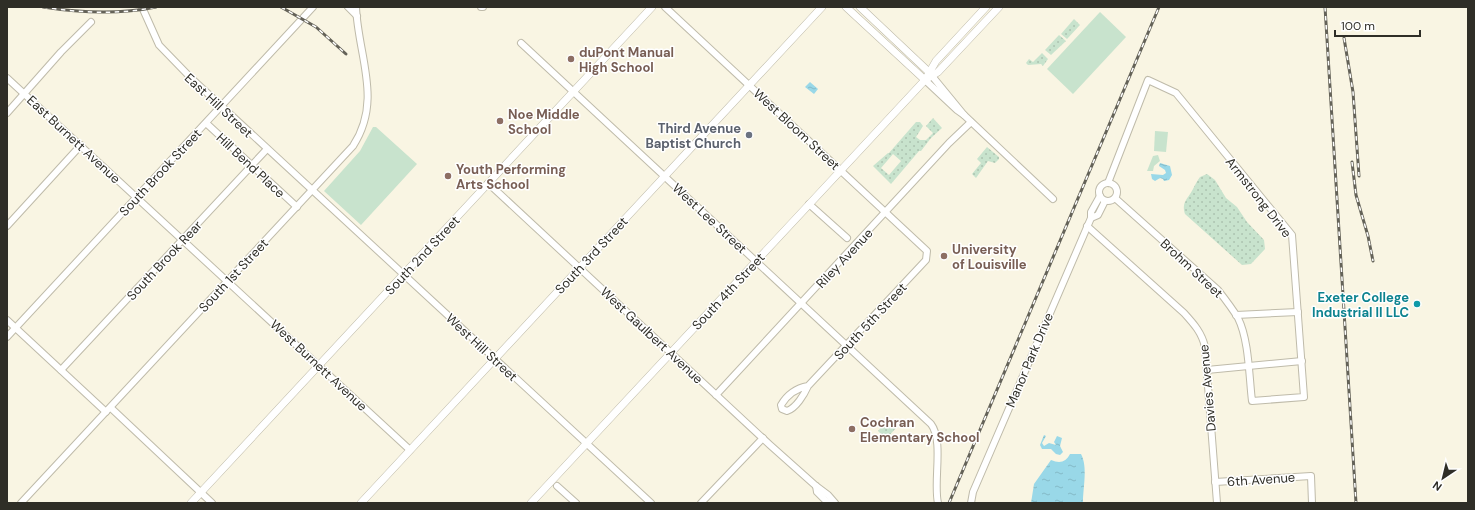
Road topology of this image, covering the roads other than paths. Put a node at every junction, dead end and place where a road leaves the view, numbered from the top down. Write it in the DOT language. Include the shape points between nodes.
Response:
graph roads {
  1 [pos="142,7"];
  2 [pos="313,7"];
  3 [pos="348,7"];
  4 [pos="356,7"];
  5 [pos="652,7"];
  6 [pos="665,7"];
  7 [pos="822,7"];
  8 [pos="846,7"];
  9 [pos="860,7"];
  10 [pos="986,7"];
  11 [pos="999,7"];
  12 [pos="357,16"];
  13 [pos="90,22"];
  14 [pos="521,43"];
  15 [pos="931,74"];
  16 [pos="7,78"];
  17 [pos="925,80"];
  18 [pos="1148,80"];
  19 [pos="749,85"];
  20 [pos="573,92"];
  21 [pos="25,94"];
  22 [pos="222,106"];
  23 [pos="7,113"];
  24 [pos="964,115"];
  25 [pos="971,122"];
  26 [pos="206,124"];
  27 [pos="81,145"];
  28 [pos="267,149"];
  29 [pos="251,166"];
  30 [pos="841,170"];
  31 [pos="665,176"];
  32 [pos="488,183"];
  33 [pos="1108,183"];
  34 [pos="312,191"];
  35 [pos="1100,196"];
  36 [pos="137,197"];
  37 [pos="1115,198"];
  38 [pos="1053,199"];
  39 [pos="1105,200"];
  40 [pos="809,204"];
  41 [pos="296,207"];
  42 [pos="886,212"];
  43 [pos="1091,218"];
  44 [pos="7,226"];
  45 [pos="1087,226"];
  46 [pos="847,238"];
  47 [pos="183,240"];
  48 [pos="928,253"];
  49 [pos="756,261"];
  50 [pos="580,268"];
  51 [pos="404,274"];
  52 [pos="228,281"];
  53 [pos="802,303"];
  54 [pos="1298,312"];
  55 [pos="1236,315"];
  56 [pos="7,320"];
  57 [pos="15,328"];
  58 [pos="7,337"];
  59 [pos="847,345"];
  60 [pos="671,352"];
  61 [pos="495,359"];
  62 [pos="1302,361"];
  63 [pos="319,365"];
  64 [pos="1248,366"];
  65 [pos="61,370"];
  66 [pos="1207,370"];
  67 [pos="808,386"];
  68 [pos="716,395"];
  69 [pos="1252,401"];
  70 [pos="109,410"];
  71 [pos="763,438"];
  72 [pos="586,443"];
  73 [pos="410,450"];
  74 [pos="1215,482"];
  75 [pos="557,486"];
  76 [pos="816,486"];
  77 [pos="201,493"];
  78 [pos="21,503"];
  79 [pos="192,503"];
  80 [pos="212,503"];
  81 [pos="361,503"];
  82 [pos="531,503"];
  83 [pos="576,503"];
  84 [pos="651,503"];
  85 [pos="701,503"];
  86 [pos="828,503"];
  87 [pos="835,503"];
  88 [pos="938,503"];
  89 [pos="971,503"];
  90 [pos="1217,503"];
  91 [pos="1312,503"];
  1 -- 22 [label="street, East Hill Street" via="159,45"];
  2 -- 22 [label="street, South Brook Street"];
  3 -- 12 [label="street"];
  4 -- 12 [label="street, South 1st Street"];
  5 -- 20 [label="main road, South 2nd Street"];
  6 -- 19 [label="street, West Bloom Street"];
  7 -- 19 [label="main road, South 3rd Street"];
  8 -- 17 [label="main road"];
  9 -- 15 [label="main road"];
  10 -- 15 [label="main road, South 4th Street" via="936,62"];
  11 -- 15 [label="main road, South 4th Street" via="938,72"];
  12 -- 34 [label="street, South 1st Street" via="368,90 367,114 353,146"];
  13 -- 21 [label="street"];
  14 -- 20 [label="street, West Lee Street"];
  15 -- 17 [label="main road, South 4th Street"];
  15 -- 24 [label="street"];
  16 -- 21 [label="street, East Burnett Avenue"];
  17 -- 24 [label="street"];
  17 -- 30 [label="main road, South 4th Street"];
  18 -- 33 [label="street, Manor Park Drive"];
  18 -- 54 [label="street, Armstrong Drive" via="1176,93 1292,235"];
  19 -- 30 [label="street, West Bloom Street"];
  19 -- 31 [label="main road, South 3rd Street"];
  20 -- 31 [label="street, West Lee Street"];
  20 -- 32 [label="main road, South 2nd Street"];
  21 -- 23 [label="street"];
  21 -- 27 [label="street, East Burnett Avenue"];
  22 -- 26 [label="street, South Brook Street"];
  22 -- 28 [label="street, East Hill Street"];
  24 -- 25 [label="street"];
  25 -- 38 [label="street"];
  25 -- 42 [label="street, Riley Avenue"];
  26 -- 29 [label="street, Hill Bend Place"];
  26 -- 36 [label="street, South Brook Street"];
  27 -- 36 [label="street, East Burnett Avenue"];
  27 -- 44 [label="street"];
  28 -- 29 [label="street, South Brook Rear"];
  28 -- 34 [label="street, East Hill Street"];
  29 -- 41 [label="street, Hill Bend Place"];
  29 -- 47 [label="street, South Brook Rear"];
  30 -- 40 [label="main road, South 4th Street"];
  30 -- 42 [label="street, West Bloom Street"];
  31 -- 49 [label="street, West Lee Street"];
  31 -- 50 [label="main road, South 3rd Street"];
  32 -- 50 [label="street, West Gaulbert Avenue"];
  32 -- 51 [label="main road, South 2nd Street"];
  33 -- 35 [label="street, Manor Park Drive" via="1101,186"];
  33 -- 37 [label="street" via="1116,188"];
  34 -- 41 [label="street, South 1st Street"];
  34 -- 51 [label="street, West Hill Street"];
  35 -- 39 [label="street"];
  35 -- 43 [label="street, Manor Park Drive"];
  36 -- 47 [label="street, East Burnett Avenue"];
  36 -- 57 [label="street, South Brook Street"];
  37 -- 39 [label="street"];
  37 -- 55 [label="street, Brohm Street" via="1218,290"];
  39 -- 43 [label="street, Manor Park Drive" via="1098,215"];
  40 -- 46 [label="street"];
  40 -- 49 [label="main road, South 4th Street"];
  41 -- 52 [label="street, South 1st Street"];
  42 -- 48 [label="street, West Bloom Street"];
  42 -- 53 [label="street, Riley Avenue"];
  43 -- 45 [label="street, Manor Park Drive"];
  45 -- 66 [label="street, Davies Avenue" via="1196,325 1203,337"];
  45 -- 89 [label="street, Manor Park Drive" via="973,492"];
  47 -- 52 [label="street, East Burnett Avenue"];
  47 -- 65 [label="street, South Brook Rear"];
  48 -- 59 [label="street, South 5th Street" via="926,260"];
  49 -- 53 [label="street, West Lee Street"];
  49 -- 60 [label="main road, South 4th Street"];
  50 -- 60 [label="street, West Gaulbert Avenue"];
  50 -- 61 [label="main road, South 3rd Street"];
  51 -- 61 [label="street, West Hill Street"];
  51 -- 63 [label="main road, South 2nd Street"];
  52 -- 63 [label="street, West Burnett Avenue"];
  52 -- 70 [label="street, South 1st Street"];
  53 -- 59 [label="street, West Lee Street"];
  53 -- 68 [label="street, Riley Avenue"];
  54 -- 55 [label="street"];
  54 -- 62 [label="street, Armstrong Drive"];
  55 -- 64 [label="street, Brohm Street" via="1244,333"];
  56 -- 57 [label="street"];
  57 -- 58 [label="street, South Brook Street"];
  57 -- 65 [label="street"];
  59 -- 67 [label="street, South 5th Street"];
  59 -- 88 [label="street, West Lee Street" via="933,427 936,439"];
  60 -- 68 [label="street, West Gaulbert Avenue"];
  60 -- 72 [label="main road, South 4th Street"];
  61 -- 72 [label="street, West Hill Street"];
  61 -- 73 [label="main road, South 3rd Street"];
  62 -- 64 [label="street"];
  62 -- 69 [label="street, Armstrong Drive" via="1304,397"];
  63 -- 73 [label="street, West Burnett Avenue"];
  63 -- 77 [label="main road, South 2nd Street"];
  64 -- 66 [label="street"];
  64 -- 69 [label="street, Brohm Street"];
  65 -- 70 [label="street"];
  66 -- 74 [label="street, Davies Avenue"];
  67 -- 67 [label="street, South 5th Street" via="792,409 782,409 781,405 789,396"];
  68 -- 71 [label="street, West Gaulbert Avenue"];
  70 -- 77 [label="street"];
  70 -- 78 [label="street, South 1st Street"];
  71 -- 76 [label="street, West Gaulbert Avenue"];
  71 -- 85 [label="street"];
  72 -- 82 [label="main road, South 4th Street"];
  72 -- 84 [label="street, West Hill Street"];
  73 -- 81 [label="main road, South 3rd Street"];
  74 -- 90 [label="street, Davies Avenue"];
  74 -- 91 [label="street, 6th Avenue" via="1311,476"];
  75 -- 83 [label="street"];
  76 -- 86 [label="street, West Gaulbert Avenue"];
  76 -- 87 [label="street, West Gaulbert Avenue"];
  77 -- 79 [label="main road, South 2nd Street"];
  77 -- 80 [label="street"];
}
